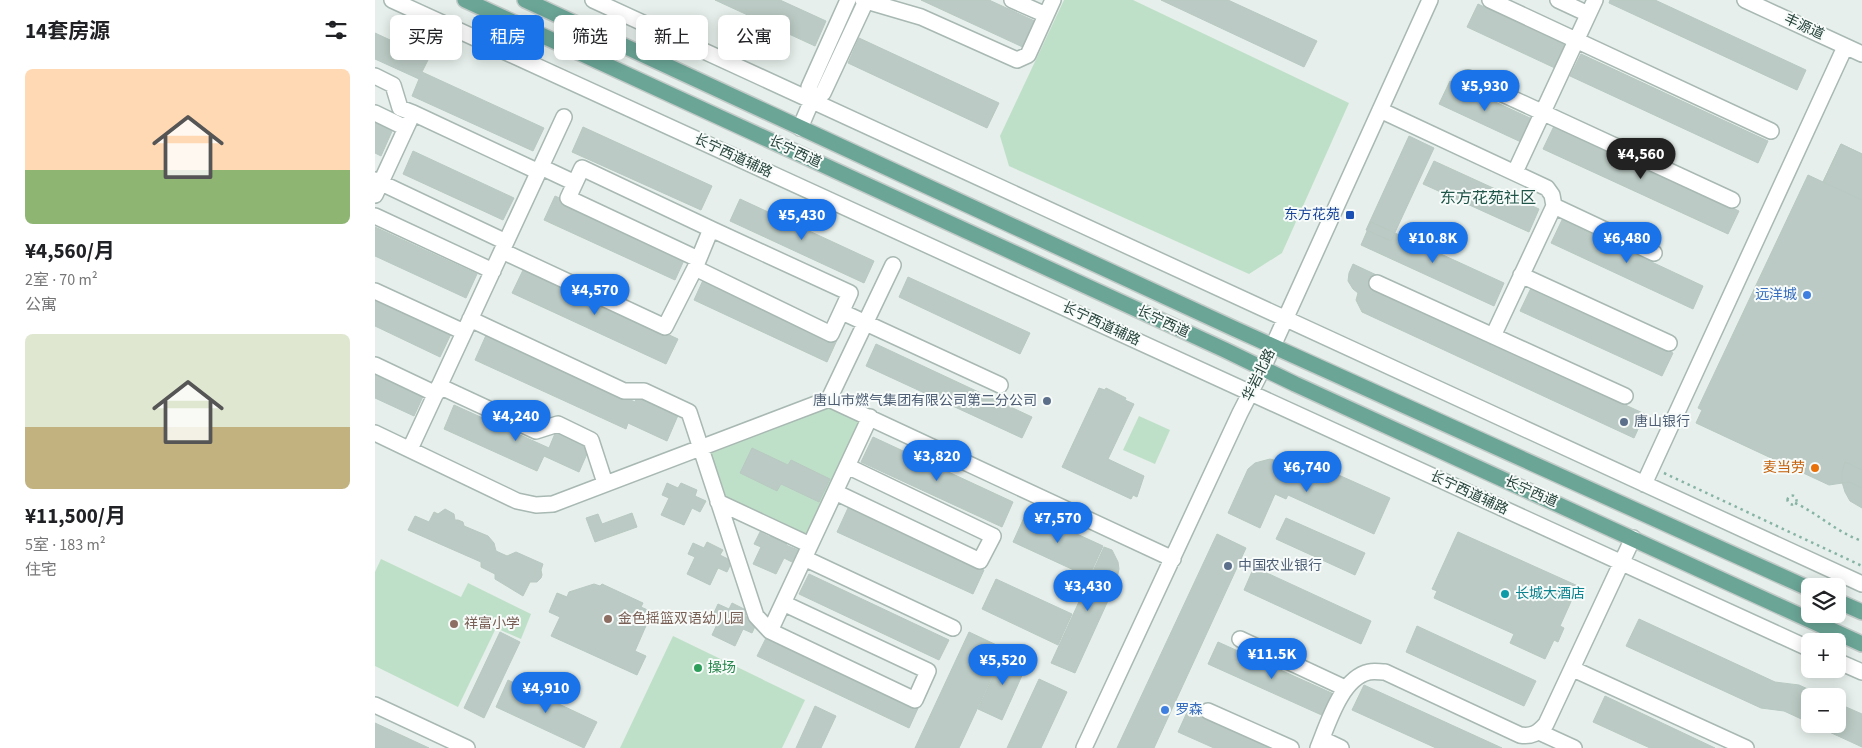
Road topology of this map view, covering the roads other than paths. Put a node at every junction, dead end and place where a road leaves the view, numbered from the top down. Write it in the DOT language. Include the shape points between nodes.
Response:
graph roads {
  1 [pos="392,0"];
  2 [pos="465,0"];
  3 [pos="525,0"];
  4 [pos="593,0"];
  5 [pos="848,0"];
  6 [pos="1012,0"];
  7 [pos="1053,0"];
  8 [pos="1430,0"];
  9 [pos="1490,0"];
  10 [pos="1558,0"];
  11 [pos="1595,0"];
  12 [pos="1745,0"];
  13 [pos="865,1"];
  14 [pos="1588,14"];
  15 [pos="1046,16"];
  16 [pos="1576,40"];
  17 [pos="1845,47"];
  18 [pos="1862,54"];
  19 [pos="375,76"];
  20 [pos="1468,78"];
  21 [pos="812,100"];
  22 [pos="1380,110"];
  23 [pos="1542,112"];
  24 [pos="375,113"];
  25 [pos="413,114"];
  26 [pos="564,117"];
  27 [pos="407,128"];
  28 [pos="800,128"];
  29 [pos="1771,131"];
  30 [pos="540,169"];
  31 [pos="1515,172"];
  32 [pos="575,183"];
  33 [pos="377,186"];
  34 [pos="1732,200"];
  35 [pos="1554,206"];
  36 [pos="375,216"];
  37 [pos="711,229"];
  38 [pos="504,247"];
  39 [pos="1654,253"];
  40 [pos="696,264"];
  41 [pos="893,265"];
  42 [pos="493,271"];
  43 [pos="1521,276"];
  44 [pos="1377,283"];
  45 [pos="375,291"];
  46 [pos="841,312"];
  47 [pos="1286,318"];
  48 [pos="865,323"];
  49 [pos="467,326"];
  50 [pos="1493,336"];
  51 [pos="1669,343"];
  52 [pos="1273,346"];
  53 [pos="375,365"];
  54 [pos="1263,368"];
  55 [pos="1000,385"];
  56 [pos="438,390"];
  57 [pos="1251,393"];
  58 [pos="1625,396"];
  59 [pos="829,399"];
  60 [pos="870,417"];
  61 [pos="375,433"];
  62 [pos="700,447"];
  63 [pos="410,450"];
  64 [pos="847,466"];
  65 [pos="605,483"];
  66 [pos="1644,484"];
  67 [pos="835,492"];
  68 [pos="718,502"];
  69 [pos="1633,538"];
  70 [pos="807,552"];
  71 [pos="1173,559"];
  72 [pos="1621,562"];
  73 [pos="1862,584"];
  74 [pos="1801,585"];
  75 [pos="783,603"];
  76 [pos="1846,605"];
  77 [pos="1862,612"];
  78 [pos="953,628"];
  79 [pos="770,631"];
  80 [pos="1240,639"];
  81 [pos="1862,644"];
  82 [pos="1801,645"];
  83 [pos="1846,665"];
  84 [pos="1573,669"];
  85 [pos="1862,672"];
  86 [pos="1345,688"];
  87 [pos="375,705"];
  88 [pos="1207,711"];
  89 [pos="1539,732"];
  90 [pos="1320,744"];
  91 [pos="467,748"];
  92 [pos="1084,748"];
  93 [pos="1291,748"];
  94 [pos="1341,748"];
  95 [pos="1574,748"];
  96 [pos="1746,748"];
  1 -- 57 [label="street, 长宁西道辅路"];
  2 -- 54 [label="main road, 长宁西道"];
  3 -- 28 [label="main road, 长宁西道"];
  4 -- 21 [label="street"];
  5 -- 21 [label="street" via="809,87"];
  6 -- 15 [label="street"];
  7 -- 15 [label="street"];
  8 -- 22 [label="street, 华岩北路"];
  9 -- 16 [label="street"];
  10 -- 14 [label="street"];
  11 -- 14 [label="street"];
  12 -- 17 [label="street, 丰源道"];
  13 -- 15 [label="street" via="921,17 1017,60 1028,55"];
  13 -- 21 [label="street" via="823,94"];
  14 -- 16 [label="street"];
  16 -- 23 [label="street"];
  16 -- 29 [label="street"];
  17 -- 18 [label="street, 丰源道"];
  17 -- 66 [label="street"];
  19 -- 25 [label="street" via="393,85 400,108"];
  20 -- 23 [label="street"];
  21 -- 28 [label="street"];
  21 -- 47 [label="street"];
  22 -- 31 [label="street"];
  22 -- 47 [label="street, 华岩北路"];
  23 -- 31 [label="street"];
  23 -- 34 [label="street"];
  24 -- 27 [label="street"];
  25 -- 27 [label="street"];
  25 -- 30 [label="street"];
  26 -- 30 [label="street"];
  27 -- 33 [label="street"];
  28 -- 52 [label="main road, 长宁西道"];
  30 -- 32 [label="street"];
  30 -- 38 [label="street"];
  31 -- 35 [label="street" via="1547,188"];
  32 -- 37 [label="street" via="582,168"];
  32 -- 40 [label="street" via="568,198"];
  33 -- 38 [label="street"];
  35 -- 39 [label="street"];
  35 -- 43 [label="street"];
  36 -- 42 [label="street"];
  37 -- 40 [label="street"];
  37 -- 46 [label="street" via="850,293"];
  38 -- 40 [label="street" via="665,327"];
  38 -- 42 [label="street"];
  40 -- 46 [label="street" via="831,334"];
  41 -- 48 [label="street"];
  42 -- 49 [label="street"];
  43 -- 50 [label="street"];
  43 -- 51 [label="street"];
  44 -- 50 [label="street"];
  45 -- 49 [label="street"];
  46 -- 48 [label="street"];
  47 -- 52 [label="street, 华岩北路"];
  47 -- 66 [label="street"];
  48 -- 55 [label="street"];
  48 -- 59 [label="street"];
  49 -- 56 [label="street"];
  49 -- 62 [label="street" via="624,391 645,390 689,412"];
  50 -- 58 [label="street"];
  52 -- 54 [label="street, 华岩北路"];
  52 -- 74 [label="main road, 长宁西道"];
  53 -- 56 [label="street"];
  54 -- 57 [label="street, 华岩北路"];
  54 -- 69 [label="main road, 长宁西道"];
  56 -- 63 [label="street"];
  56 -- 65 [label="street" via="536,431 558,424 591,440"];
  57 -- 71 [label="street, 华岩北路"];
  57 -- 72 [label="street, 长宁西道辅路"];
  59 -- 60 [label="street"];
  59 -- 62 [label="street"];
  60 -- 64 [label="street"];
  60 -- 71 [label="street"];
  61 -- 63 [label="street"];
  62 -- 65 [label="street"];
  62 -- 68 [label="street"];
  63 -- 65 [label="street" via="517,501 536,505 553,504"];
  64 -- 67 [label="street"];
  64 -- 67 [label="street" via="993,536 981,561"];
  66 -- 73 [label="street"];
  67 -- 70 [label="street"];
  68 -- 70 [label="street"];
  68 -- 79 [label="street" via="756,616"];
  69 -- 72 [label="street"];
  69 -- 81 [label="main road, 长宁西道"];
  70 -- 75 [label="street"];
  70 -- 78 [label="street"];
  71 -- 92 [label="street, 华岩北路"];
  72 -- 82 [label="street, 长宁西道辅路"];
  72 -- 84 [label="street"];
  75 -- 79 [label="street"];
  75 -- 79 [label="street" via="928,671 915,700"];
  76 -- 77 [label="main road"];
  80 -- 86 [label="street"];
  83 -- 85 [label="street"];
  84 -- 89 [label="street"];
  84 -- 96 [label="street"];
  86 -- 89 [label="street" via="1356,677 1369,672 1385,672 1520,735"];
  86 -- 90 [label="street"];
  87 -- 91 [label="street"];
  88 -- 93 [label="street"];
  89 -- 95 [label="street"];
  90 -- 94 [label="street"];
}
